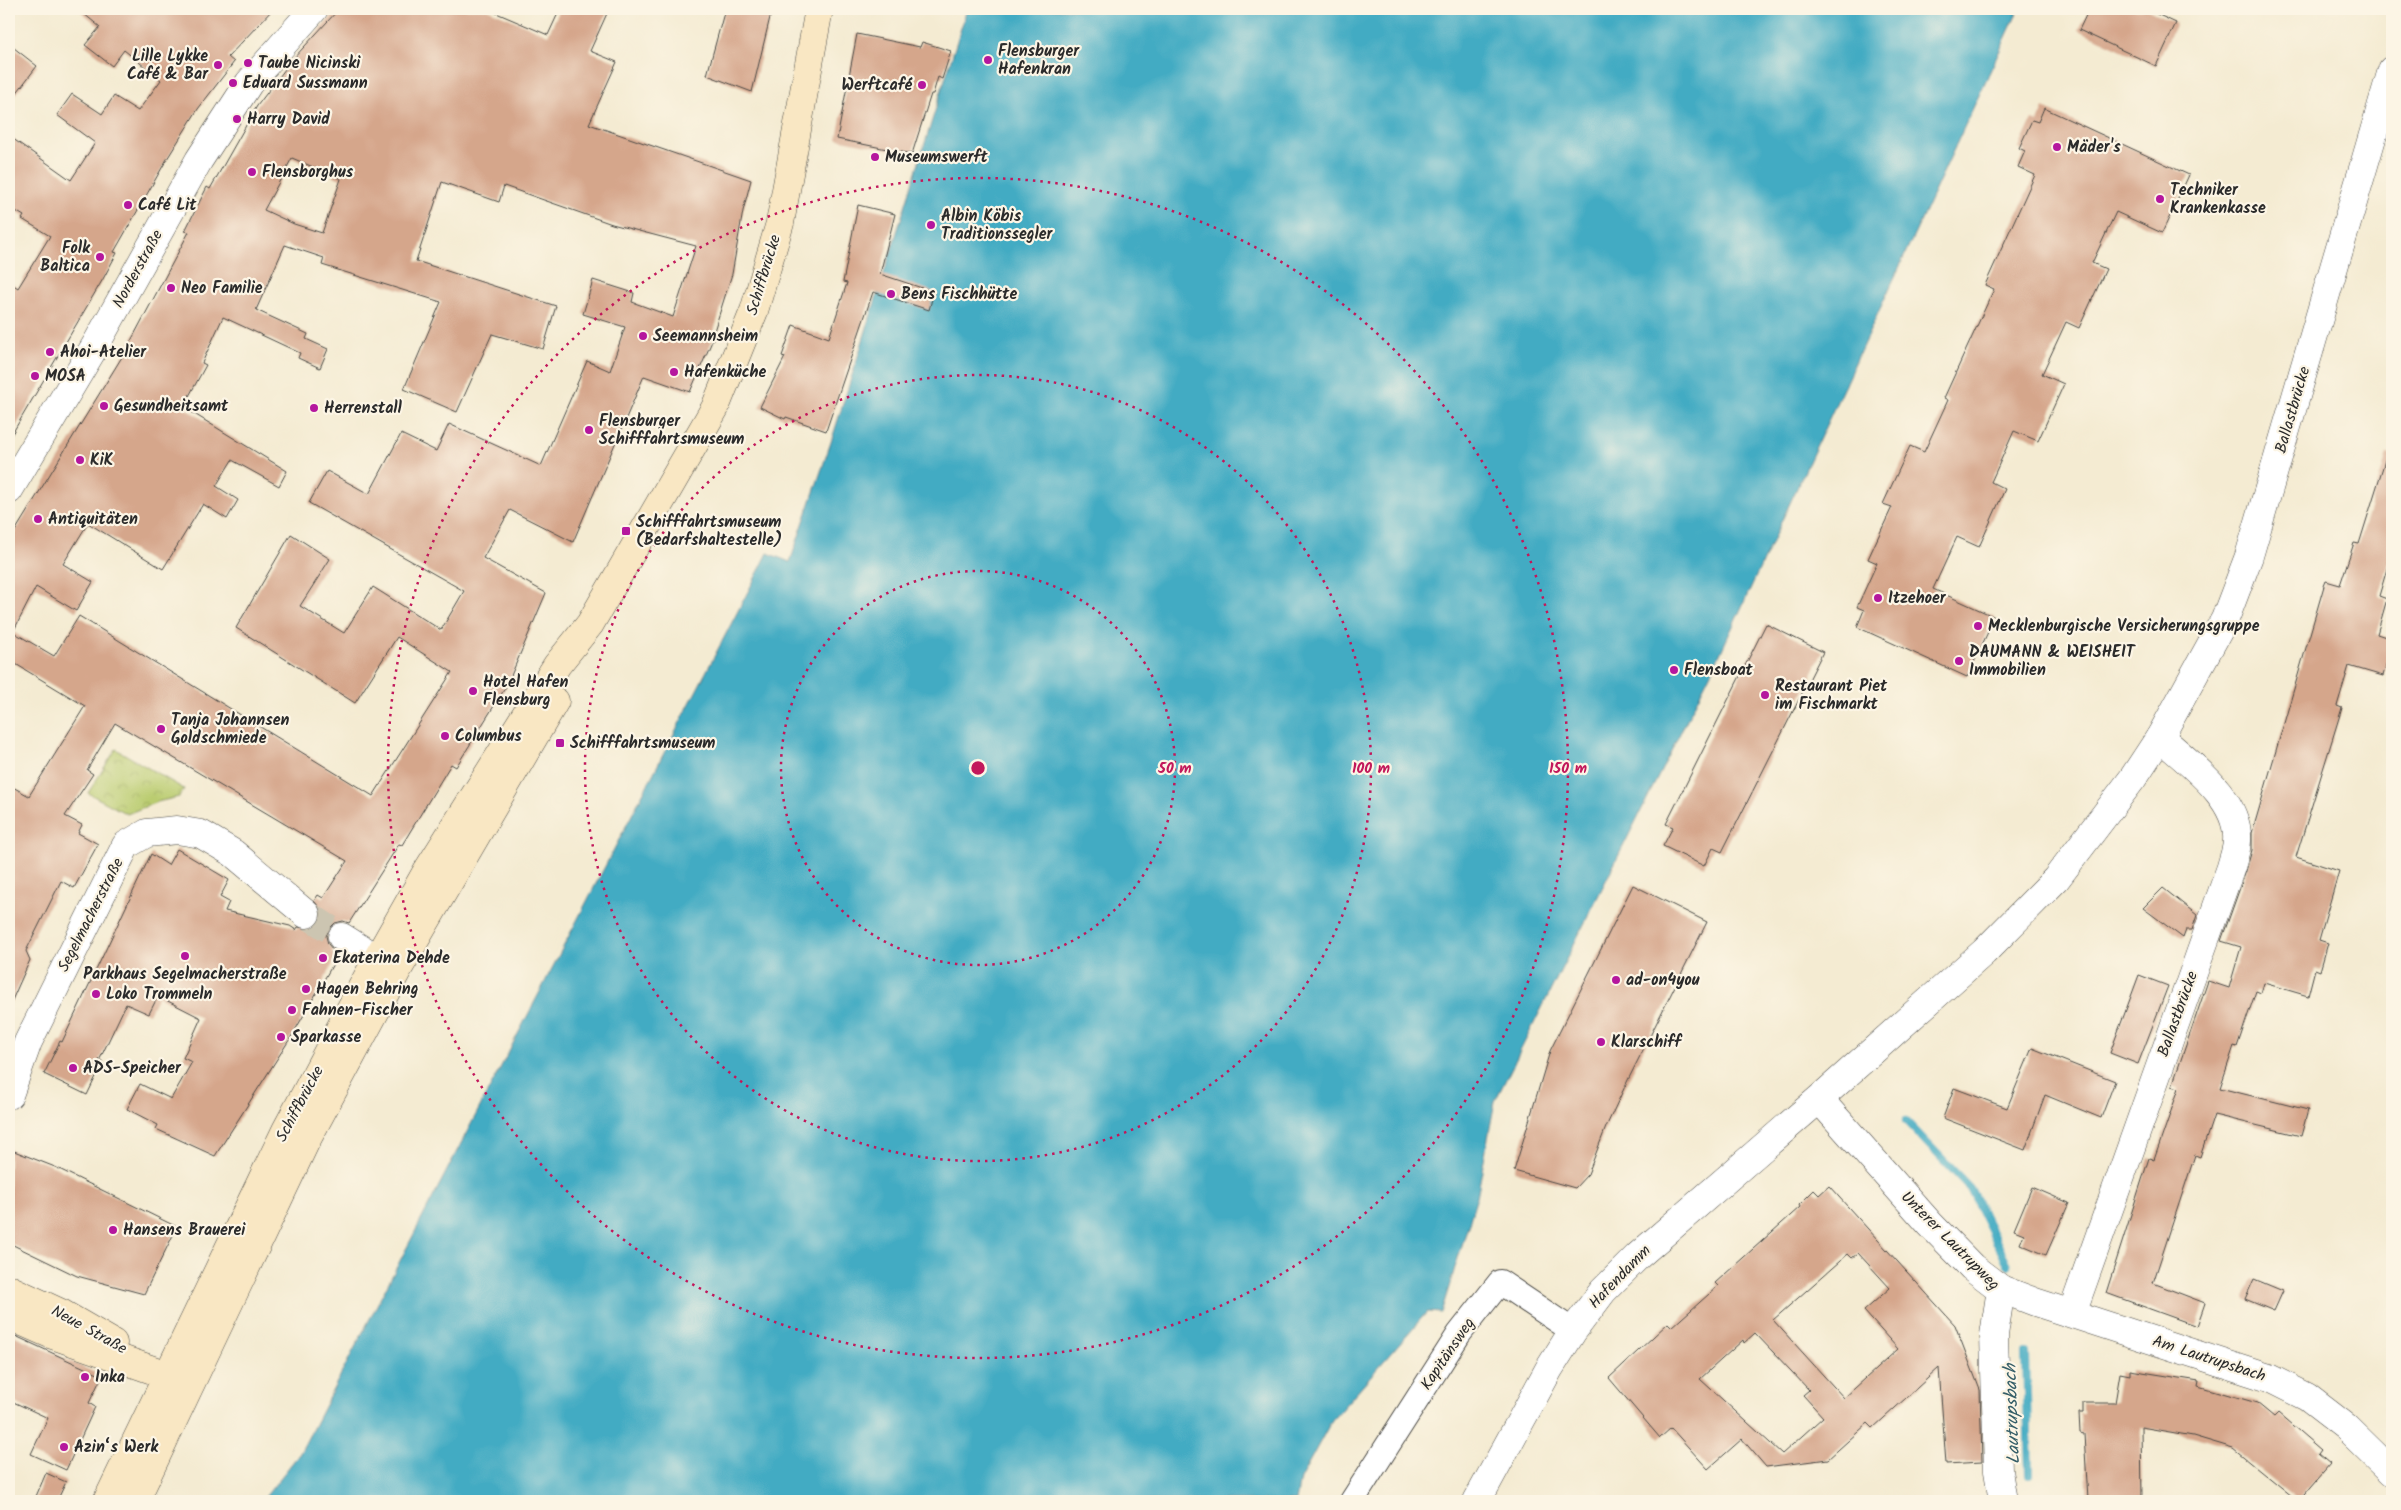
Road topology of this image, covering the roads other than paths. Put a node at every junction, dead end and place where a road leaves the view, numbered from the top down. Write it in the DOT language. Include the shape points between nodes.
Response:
graph roads {
  1 [pos="819,9"];
  2 [pos="310,10"];
  3 [pos="2392,70"];
  4 [pos="9,490"];
  5 [pos="590,624"];
  6 [pos="2160,737"];
  7 [pos="306,914"];
  8 [pos="342,936"];
  9 [pos="377,959"];
  10 [pos="9,1095"];
  11 [pos="1819,1099"];
  12 [pos="9,1289"];
  13 [pos="2001,1289"];
  14 [pos="2072,1313"];
  15 [pos="9,1316"];
  16 [pos="1573,1331"];
  17 [pos="178,1379"];
  18 [pos="2392,1472"];
  19 [pos="107,1501"];
  20 [pos="135,1501"];
  21 [pos="1352,1501"];
  22 [pos="1477,1501"];
  23 [pos="2003,1501"];
  1 -- 5 [label="main road, Schiffbrücke" via="780,223 754,311 715,408"];
  2 -- 4 [label="street, Norderstraße" via="249,83 199,160 95,346"];
  3 -- 6 [label="street, Ballastbrücke" via="2249,556 2225,620"];
  5 -- 9 [label="main road, Schiffbrücke" via="552,673"];
  5 -- 17 [label="main road, Schiffbrücke" via="572,673 397,971"];
  6 -- 11 [label="street, Ballastbrücke" via="2133,778 2056,878 1984,952"];
  6 -- 14 [label="street, Ballastbrücke" via="2219,792 2235,821 2237,840 2231,867"];
  7 -- 10 [label="street, Segelmacherstraße" via="233,853 201,834 178,830 147,833 126,846 28,1042"];
  8 -- 9 [label="street"];
  9 -- 17 [label="main road, Schiffbrücke" via="286,1130"];
  11 -- 13 [label="street, Unterer Lautrupweg" via="1930,1224 1972,1267"];
  11 -- 16 [label="street, Hafendamm" via="1638,1256 1603,1291"];
  12 -- 17 [label="main road, Neue Straße" via="63,1314"];
  13 -- 14 [label="street, Am Lautrupsbach"];
  13 -- 23 [label="street, Unterer Lautrupweg" via="1994,1335 1998,1471"];
  14 -- 18 [label="street, Am Lautrupsbach" via="2269,1378 2307,1397 2338,1421"];
  15 -- 17 [label="main road, Neue Straße" via="50,1334"];
  16 -- 21 [label="street, Kapitänsweg" via="1500,1282 1459,1334"];
  16 -- 22 [label="street, Hafendamm"];
  17 -- 19 [label="main road, Schiffbrücke"];
  17 -- 20 [label="main road, Schiffbrücke"];
}
